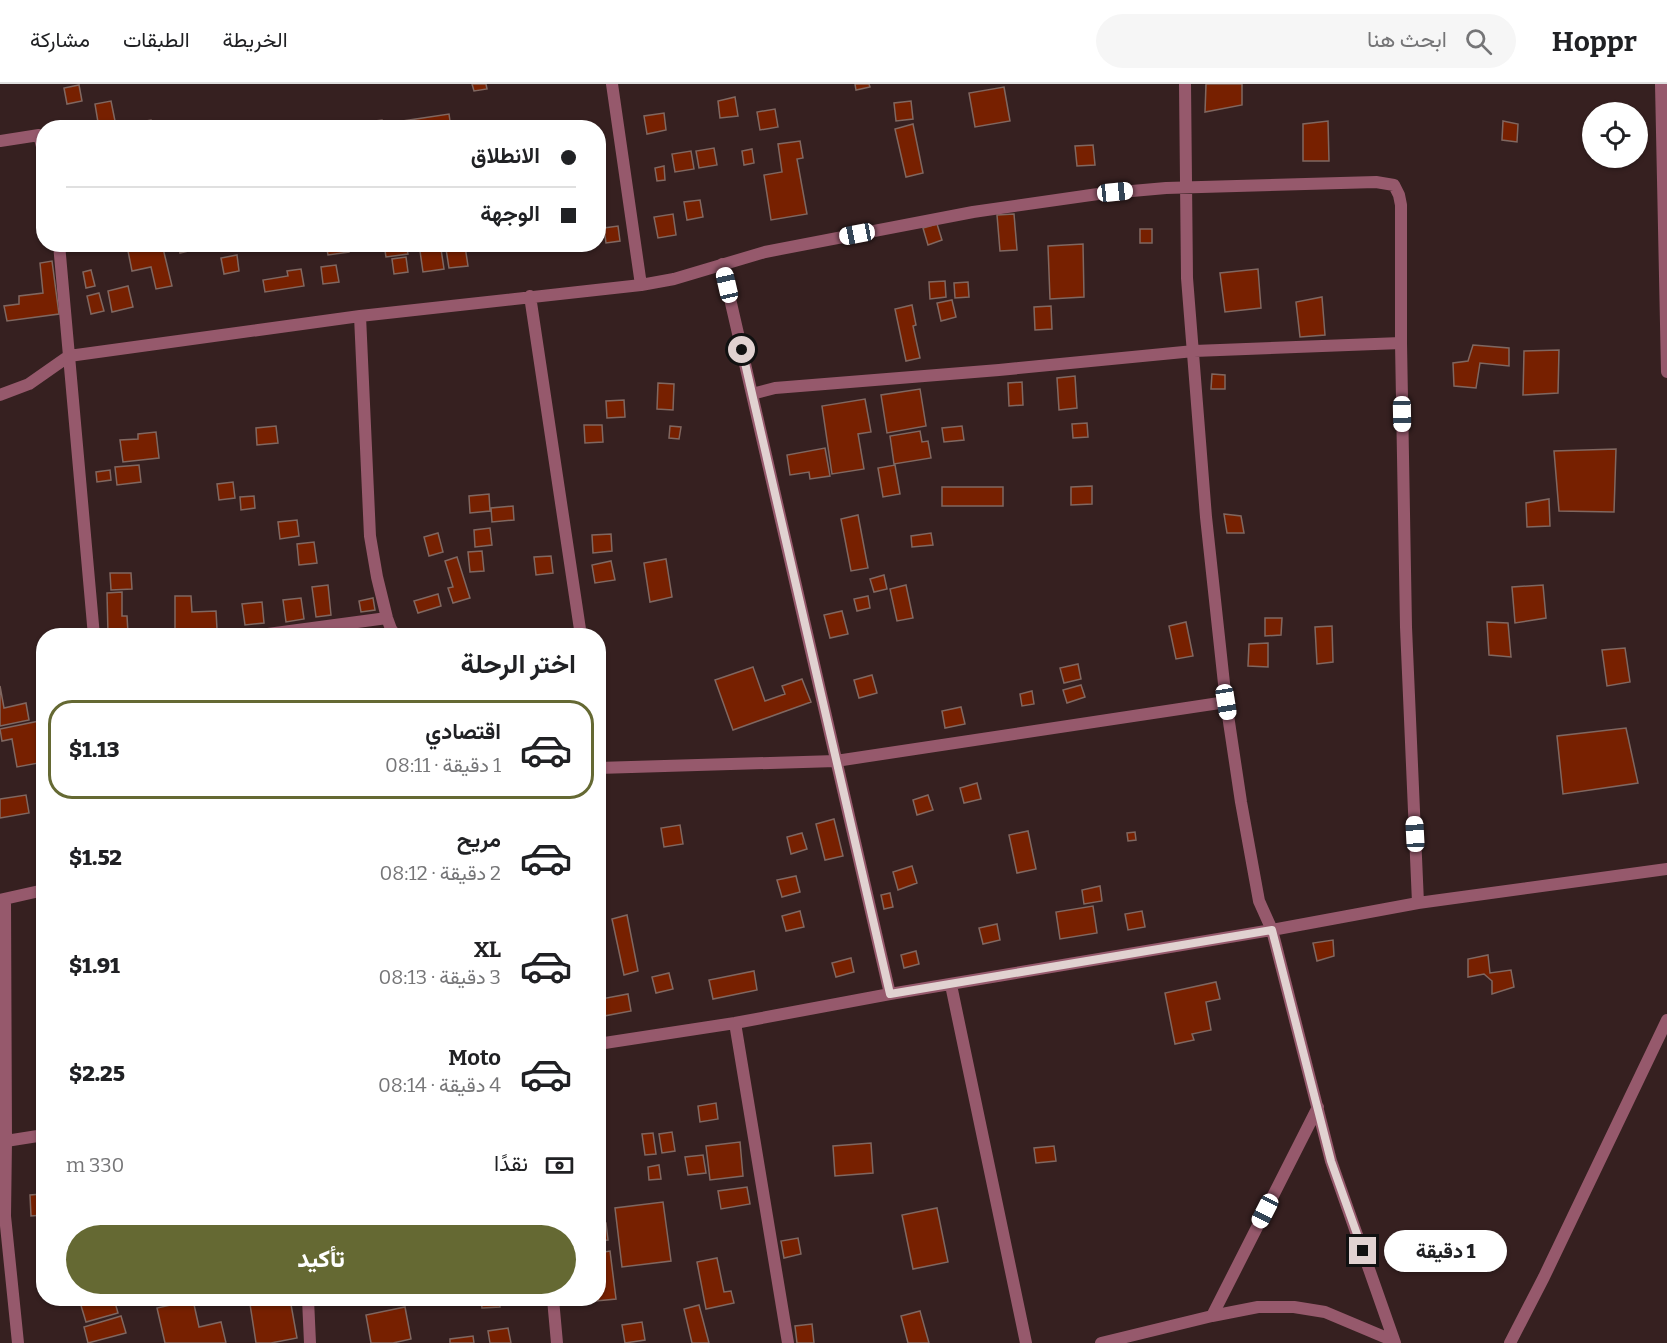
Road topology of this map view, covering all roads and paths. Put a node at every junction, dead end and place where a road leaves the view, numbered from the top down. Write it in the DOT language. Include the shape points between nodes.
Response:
graph roads {
  1 [pos="612,84"];
  2 [pos="1185,84"];
  3 [pos="1661,84"];
  4 [pos="36,135"];
  5 [pos="0,141"];
  6 [pos="1187,188"];
  7 [pos="60,252"];
  8 [pos="722,264"];
  9 [pos="641,285"];
  10 [pos="530,296"];
  11 [pos="360,316"];
  12 [pos="1401,343"];
  13 [pos="1194,351"];
  14 [pos="69,356"];
  15 [pos="1667,372"];
  16 [pos="752,394"];
  17 [pos="0,395"];
  18 [pos="387,618"];
  19 [pos="93,628"];
  20 [pos="313,628"];
  21 [pos="391,628"];
  22 [pos="580,628"];
  23 [pos="1226,702"];
  24 [pos="837,761"];
  25 [pos="606,768"];
  26 [pos="1667,869"];
  27 [pos="36,892"];
  28 [pos="3,899"];
  29 [pos="1418,903"];
  30 [pos="1272,930"];
  31 [pos="951,985"];
  32 [pos="890,994"];
  33 [pos="1667,1020"];
  34 [pos="735,1023"];
  35 [pos="606,1043"];
  36 [pos="1318,1107"];
  37 [pos="36,1136"];
  38 [pos="6,1141"];
  39 [pos="2,1216"];
  40 [pos="308,1306"];
  41 [pos="554,1306"];
  42 [pos="1212,1316"];
  43 [pos="1395,1342"];
  44 [pos="18,1343"];
  45 [pos="310,1343"];
  46 [pos="557,1343"];
  47 [pos="788,1343"];
  48 [pos="1026,1343"];
  49 [pos="1101,1343"];
  50 [pos="1510,1343"];
  1 -- 9 [label="street"];
  2 -- 6 [label="street"];
  3 -- 15 [label="street"];
  4 -- 5 [label="street"];
  6 -- 8 [label="street" via="1108,193 973,212 765,252"];
  6 -- 12 [label="street" via="1376,182 1395,185 1401,205"];
  6 -- 13 [label="street" via="1187,278"];
  7 -- 14 [label="street"];
  8 -- 9 [label="street"];
  8 -- 16 [label="street"];
  9 -- 10 [label="street"];
  10 -- 11 [label="street"];
  10 -- 22 [label="street"];
  11 -- 14 [label="street"];
  11 -- 18 [label="street" via="370,536"];
  12 -- 13 [label="street"];
  12 -- 29 [label="street" via="1406,627"];
  13 -- 16 [label="street" via="775,388"];
  13 -- 23 [label="street" via="1206,518"];
  14 -- 17 [label="street" via="29,384"];
  14 -- 19 [label="street"];
  16 -- 24 [label="street"];
  18 -- 20 [label="street"];
  18 -- 21 [label="street"];
  23 -- 24 [label="street"];
  23 -- 30 [label="street" via="1259,901"];
  24 -- 25 [label="street"];
  24 -- 32 [label="street"];
  26 -- 29 [label="street"];
  27 -- 28 [label="street"];
  28 -- 38 [label="street"];
  29 -- 30 [label="street"];
  30 -- 31 [label="street"];
  30 -- 36 [label="street"];
  31 -- 32 [label="street"];
  31 -- 48 [label="street"];
  32 -- 34 [label="street"];
  33 -- 50 [label="street"];
  34 -- 35 [label="street"];
  34 -- 47 [label="street"];
  36 -- 42 [label="street"];
  36 -- 43 [label="street" via="1331,1161"];
  37 -- 38 [label="street"];
  38 -- 39 [label="street"];
  39 -- 44 [label="street"];
  40 -- 45 [label="street"];
  41 -- 46 [label="street"];
  42 -- 43 [label="street" via="1258,1307 1294,1307 1325,1312"];
  42 -- 49 [label="street"];
}
